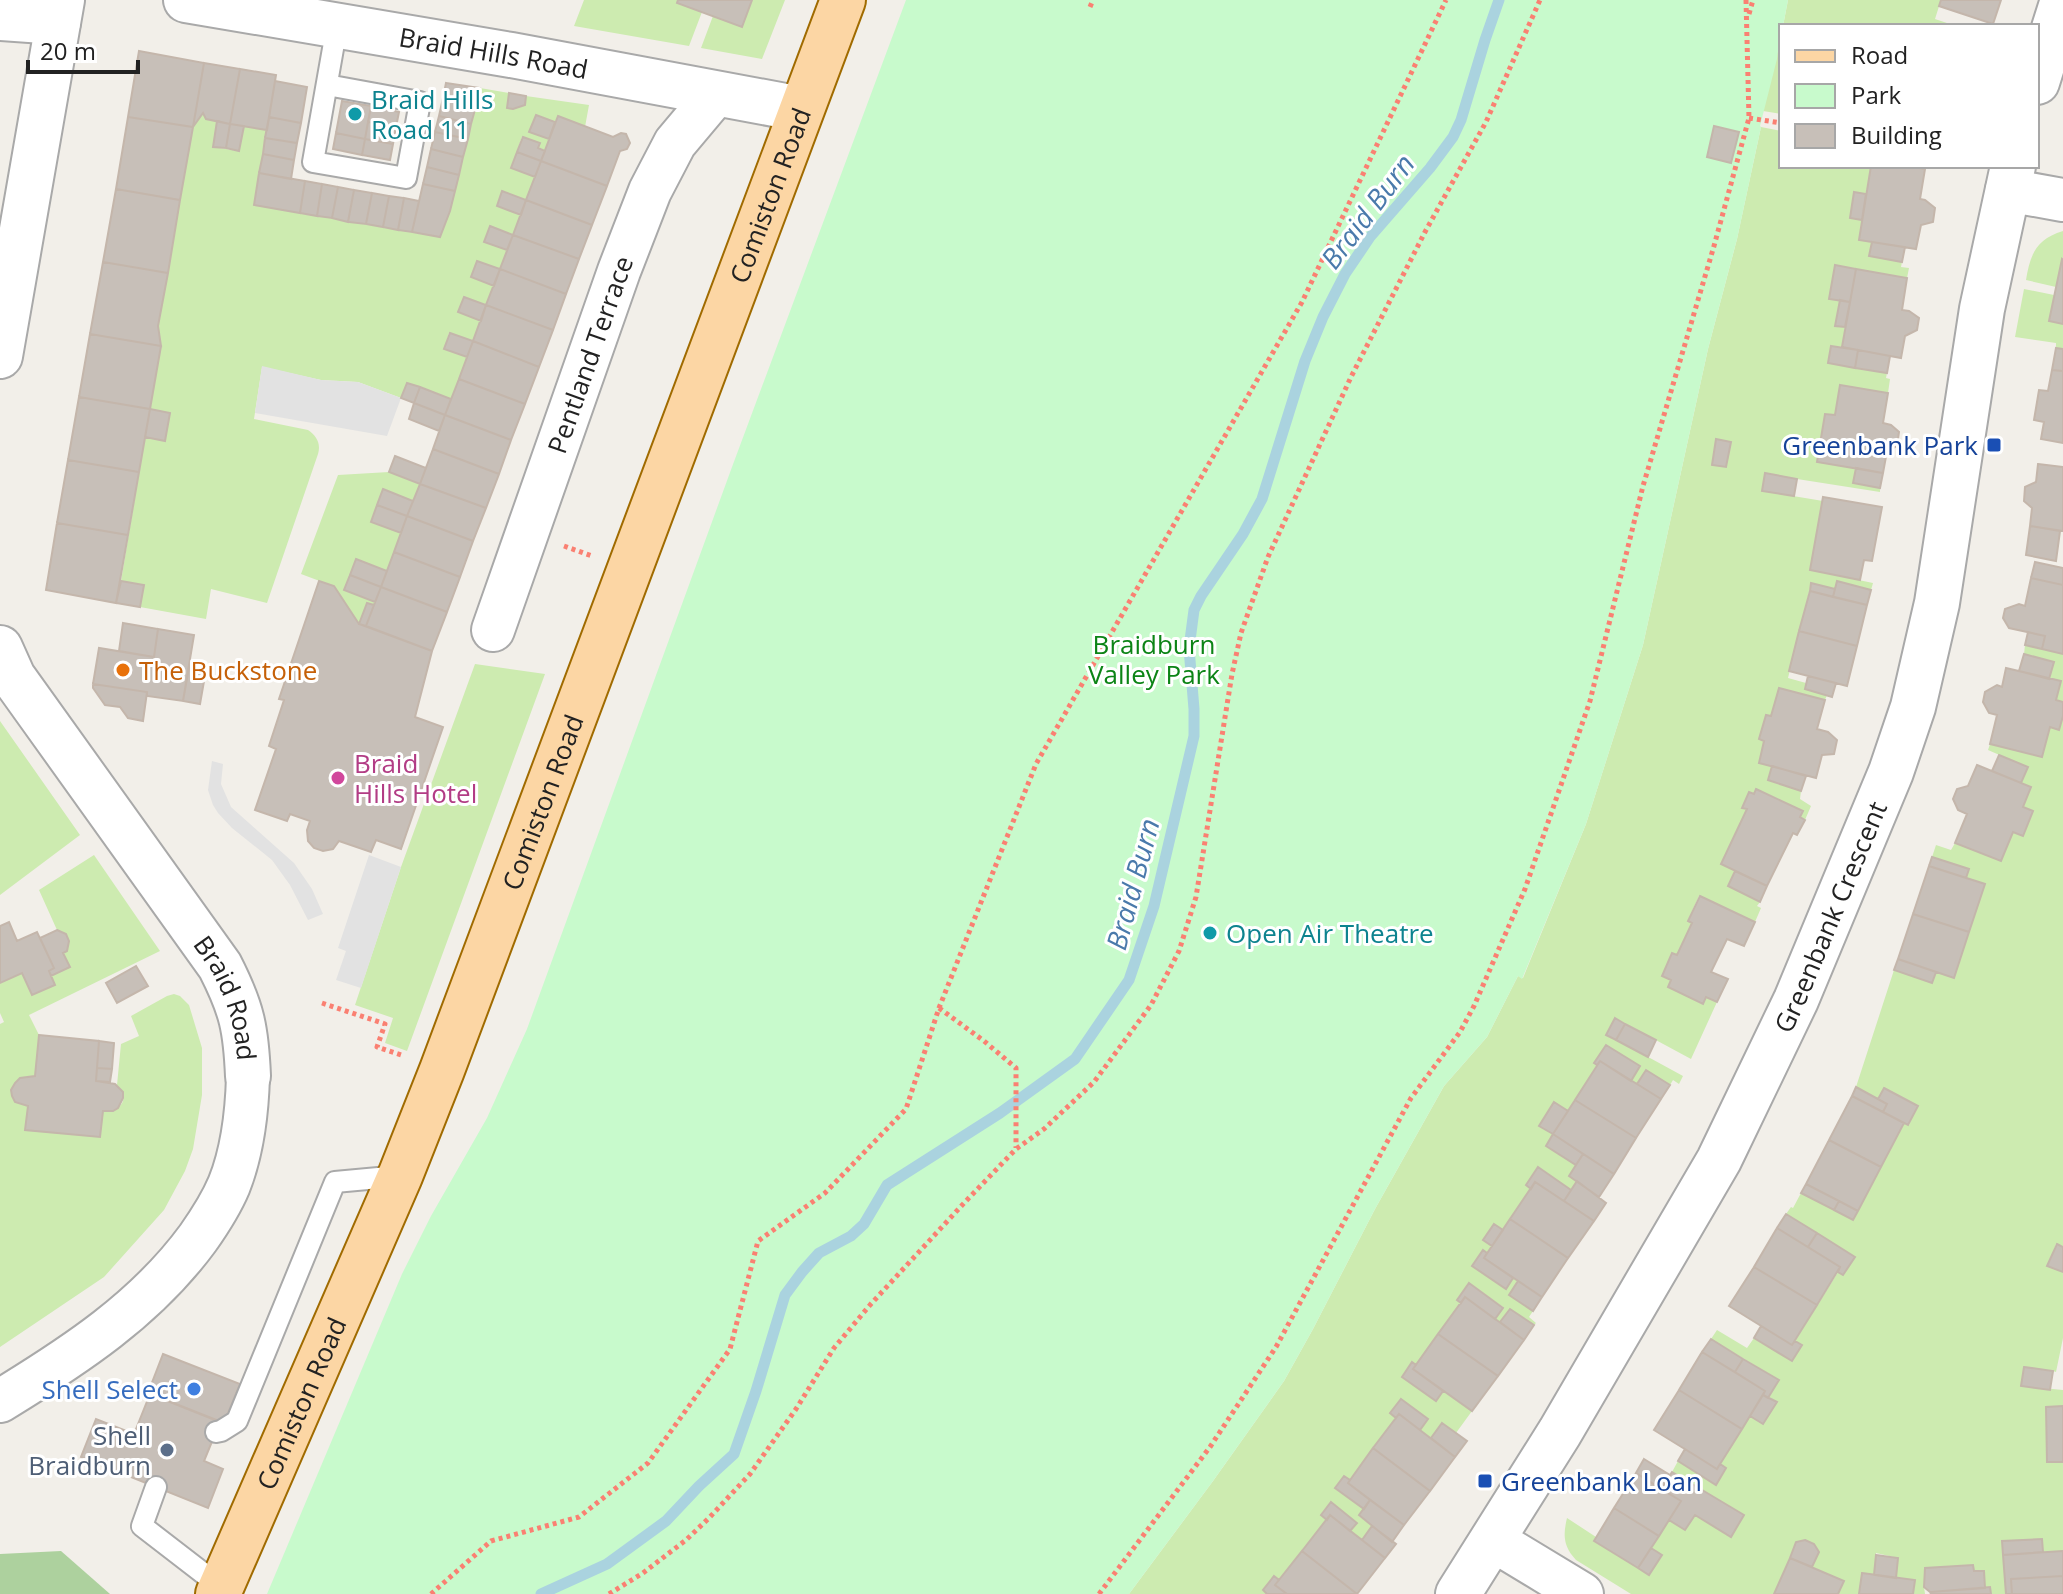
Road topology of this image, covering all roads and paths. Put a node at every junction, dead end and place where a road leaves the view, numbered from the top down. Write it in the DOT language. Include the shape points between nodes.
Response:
graph roads {
  1 [pos="186,0"];
  2 [pos="843,0"];
  3 [pos="1446,0"];
  4 [pos="1540,0"];
  5 [pos="1746,0"];
  6 [pos="1753,0"];
  7 [pos="2063,0"];
  8 [pos="60,11"];
  9 [pos="0,18"];
  10 [pos="1747,20"];
  11 [pos="337,26"];
  12 [pos="2039,76"];
  13 [pos="327,85"];
  14 [pos="717,93"];
  15 [pos="801,109"];
  16 [pos="1749,118"];
  17 [pos="1779,123"];
  18 [pos="2010,178"];
  19 [pos="2063,200"];
  20 [pos="0,356"];
  21 [pos="527,533"];
  22 [pos="631,570"];
  23 [pos="493,630"];
  24 [pos="0,648"];
  25 [pos="322,1003"];
  26 [pos="939,1008"];
  27 [pos="405,1056"];
  28 [pos="248,1076"];
  29 [pos="1016,1149"];
  30 [pos="400,1176"];
  31 [pos="0,1401"];
  32 [pos="216,1432"];
  33 [pos="156,1487"];
  34 [pos="1493,1540"];
  35 [pos="220,1590"];
  36 [pos="431,1594"];
  37 [pos="609,1594"];
  38 [pos="1099,1594"];
  39 [pos="1458,1594"];
  40 [pos="1582,1594"];
  1 -- 11 [label="street, Braid Hills Road"];
  2 -- 15 [label="main road, Comiston Road"];
  3 -- 26 [label="path" via="1302,302 1036,764"];
  4 -- 29 [label="path" via="1486,122 1351,377 1268,557 1241,633 1196,897 1179,951 1151,1005 1094,1082"];
  5 -- 10 [label="path"];
  6 -- 10 [label="path"];
  7 -- 12 [label="street"];
  8 -- 9 [label="street"];
  8 -- 20 [label="street"];
  10 -- 16 [label="path"];
  11 -- 13 [label="lane"];
  11 -- 14 [label="street, Braid Hills Road"];
  13 -- 13 [label="lane" via="313,162 406,178 420,102"];
  14 -- 15 [label="street, Braid Hills Road"];
  14 -- 21 [label="street, Pentland Terrace" via="675,143 650,191"];
  15 -- 22 [label="main road, Comiston Road"];
  16 -- 17 [label="path"];
  16 -- 38 [label="path" via="1643,486 1590,701 1525,889 1474,1006 1411,1098 1269,1359"];
  18 -- 19 [label="street"];
  18 -- 34 [label="street, Greenbank Crescent" via="1982,309 1937,603 1895,762 1796,1000 1719,1160"];
  21 -- 22 [label="path"];
  21 -- 23 [label="street, Pentland Terrace"];
  22 -- 30 [label="main road, Comiston Road"];
  24 -- 28 [label="street, Braid Road" via="13,677 220,966 245,1026"];
  25 -- 27 [label="path" via="385,1024 377,1047"];
  26 -- 29 [label="path" via="1016,1068"];
  26 -- 36 [label="path" via="906,1109 825,1193 758,1241 730,1349 648,1463 579,1517 491,1541"];
  28 -- 31 [label="street, Braid Road" via="247,1113 229,1184 192,1246 109,1329"];
  29 -- 37 [label="path" via="834,1348 750,1474 686,1540"];
  30 -- 32 [label="lane" via="335,1182 237,1421"];
  30 -- 35 [label="main road, Comiston Road"];
  33 -- 35 [label="lane" via="142,1526"];
  34 -- 39 [label="street, Greenbank Crescent"];
  34 -- 40 [label="street"];
}
